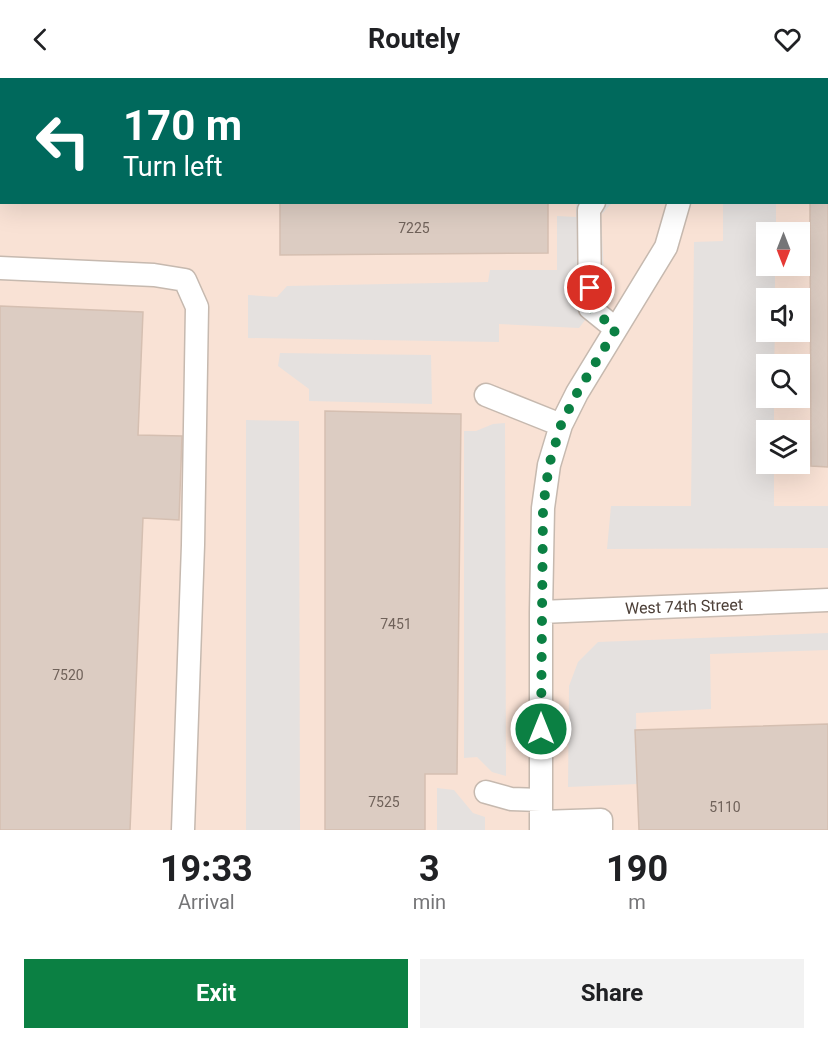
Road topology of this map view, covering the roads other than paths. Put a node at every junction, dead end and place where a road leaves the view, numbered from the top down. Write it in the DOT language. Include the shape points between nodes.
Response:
graph roads {
  1 [pos="593,204"];
  2 [pos="678,204"];
  3 [pos="0,268"];
  4 [pos="616,329"];
  5 [pos="486,395"];
  6 [pos="561,425"];
  7 [pos="828,600"];
  8 [pos="541,612"];
  9 [pos="486,792"];
  10 [pos="541,817"];
  11 [pos="183,830"];
  12 [pos="601,830"];
  1 -- 4 [label="street" via="589,210 590,308"];
  2 -- 4 [label="street" via="666,247"];
  3 -- 11 [label="street" via="185,280 198,307"];
  4 -- 6 [label="street"];
  5 -- 6 [label="street"];
  6 -- 8 [label="street" via="549,465 543,508"];
  7 -- 8 [label="street, West 74th Street"];
  8 -- 10 [label="street"];
  9 -- 10 [label="street" via="511,799"];
  10 -- 12 [label="street" via="601,820"];
}
